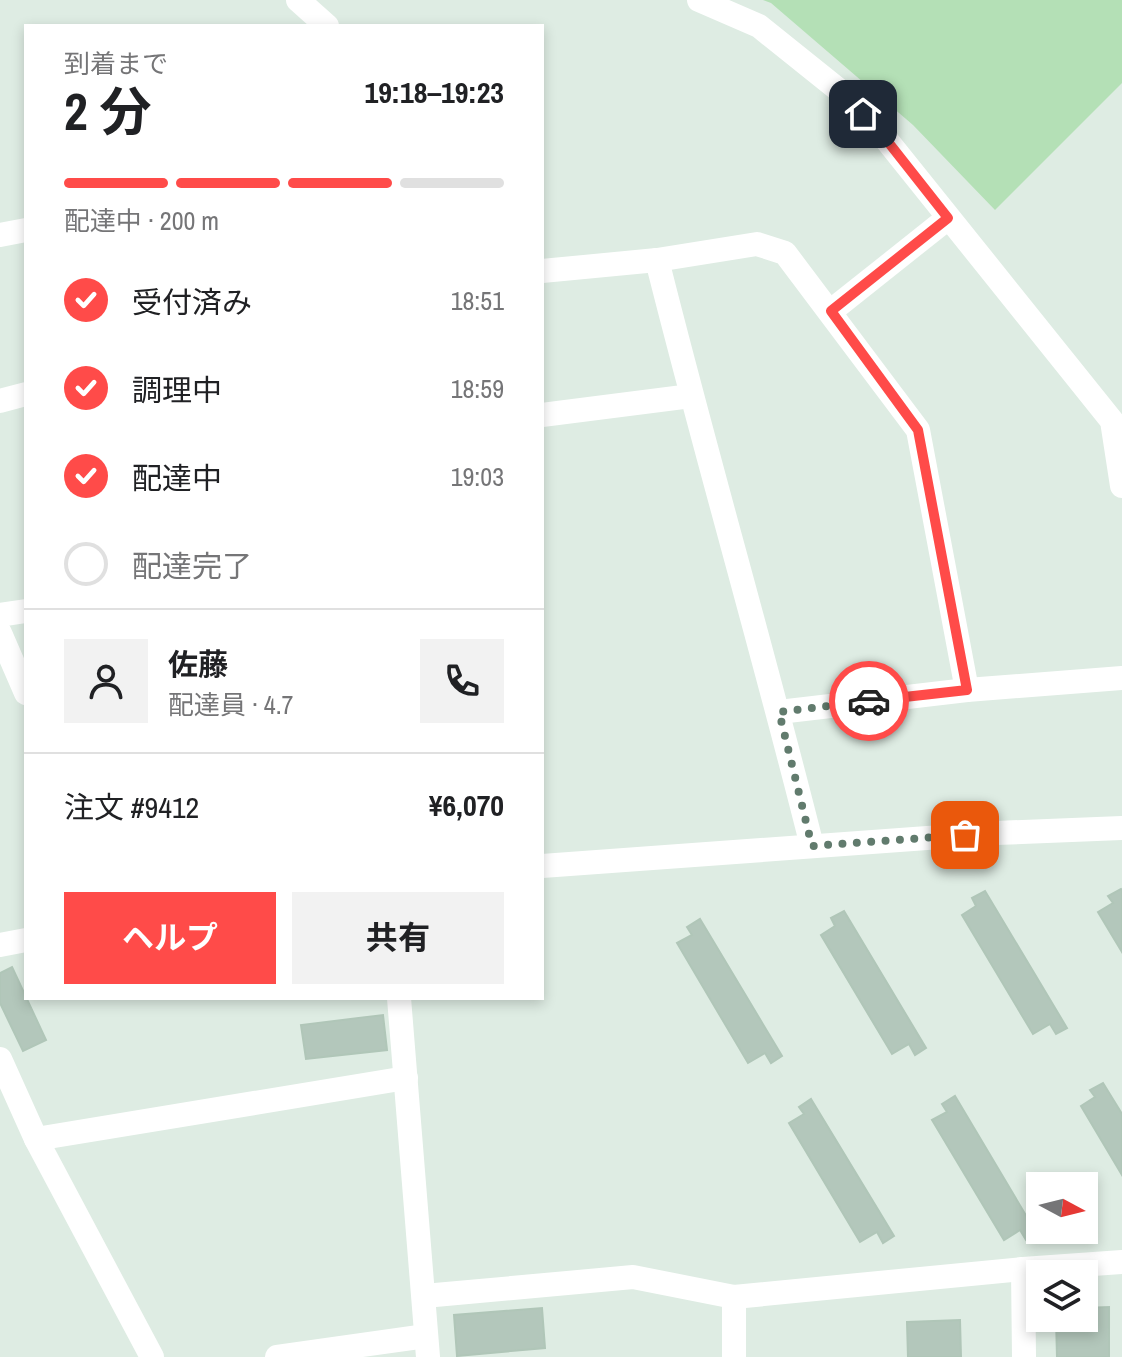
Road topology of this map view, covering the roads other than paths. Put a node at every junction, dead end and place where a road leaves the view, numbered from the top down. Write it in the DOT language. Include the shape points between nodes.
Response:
graph roads {
  1 [pos="298,0"];
  2 [pos="699,0"];
  3 [pos="325,24"];
  4 [pos="948,218"];
  5 [pos="24,230"];
  6 [pos="0,235"];
  7 [pos="657,260"];
  8 [pos="544,271"];
  9 [pos="831,311"];
  10 [pos="24,395"];
  11 [pos="691,396"];
  12 [pos="0,401"];
  13 [pos="544,415"];
  14 [pos="1122,486"];
  15 [pos="24,611"];
  16 [pos="0,615"];
  17 [pos="0,633"];
  18 [pos="1122,678"];
  19 [pos="24,688"];
  20 [pos="967,690"];
  21 [pos="779,712"];
  22 [pos="1122,828"];
  23 [pos="812,846"];
  24 [pos="544,866"];
  25 [pos="24,940"];
  26 [pos="0,945"];
  27 [pos="399,1000"];
  28 [pos="0,1059"];
  29 [pos="406,1078"];
  30 [pos="36,1139"];
  31 [pos="1122,1262"];
  32 [pos="1023,1269"];
  33 [pos="424,1296"];
  34 [pos="734,1297"];
  35 [pos="427,1346"];
  36 [pos="152,1357"];
  37 [pos="277,1357"];
  38 [pos="734,1357"];
  39 [pos="1024,1357"];
  1 -- 3 [label="street"];
  2 -- 4 [label="street" via="759,26 845,95"];
  4 -- 9 [label="street"];
  4 -- 14 [label="street" via="1112,421"];
  5 -- 6 [label="street"];
  7 -- 8 [label="street"];
  7 -- 9 [label="street" via="757,244 785,253"];
  7 -- 11 [label="street"];
  9 -- 20 [label="street" via="918,430"];
  10 -- 12 [label="street"];
  11 -- 13 [label="street"];
  11 -- 21 [label="street"];
  15 -- 16 [label="street"];
  17 -- 19 [label="street"];
  18 -- 20 [label="street"];
  20 -- 21 [label="street"];
  21 -- 23 [label="street"];
  22 -- 23 [label="street"];
  23 -- 24 [label="street"];
  25 -- 26 [label="street"];
  27 -- 29 [label="street"];
  28 -- 30 [label="street"];
  29 -- 30 [label="street"];
  29 -- 33 [label="street"];
  30 -- 36 [label="street"];
  31 -- 32 [label="street"];
  32 -- 34 [label="street"];
  32 -- 39 [label="street"];
  33 -- 34 [label="street" via="633,1277"];
  33 -- 35 [label="street"];
  34 -- 38 [label="street"];
  35 -- 37 [label="street"];
}
